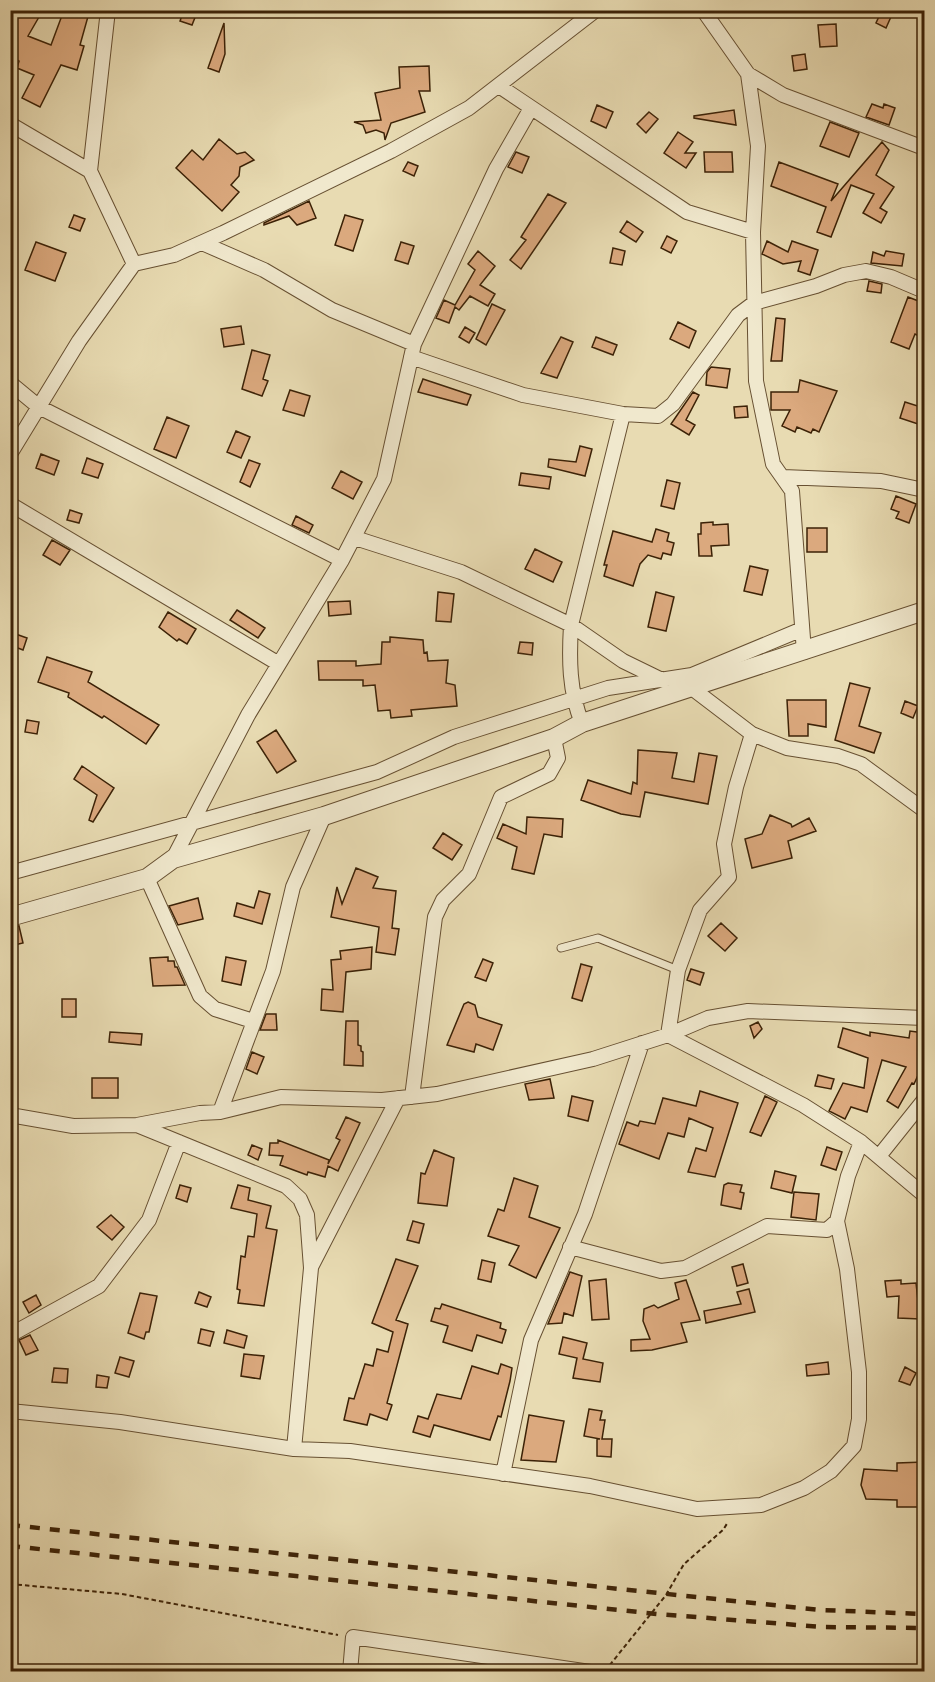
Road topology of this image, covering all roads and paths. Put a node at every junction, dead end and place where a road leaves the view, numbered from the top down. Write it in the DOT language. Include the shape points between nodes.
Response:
graph roads {
  1 [pos="108,10"];
  2 [pos="596,10"];
  3 [pos="703,10"];
  4 [pos="748,74"];
  5 [pos="499,86"];
  6 [pos="531,108"];
  7 [pos="10,124"];
  8 [pos="924,148"];
  9 [pos="90,171"];
  10 [pos="753,232"];
  11 [pos="202,243"];
  12 [pos="134,264"];
  13 [pos="924,291"];
  14 [pos="754,303"];
  15 [pos="412,350"];
  16 [pos="10,383"];
  17 [pos="39,407"];
  18 [pos="623,414"];
  19 [pos="10,454"];
  20 [pos="783,477"];
  21 [pos="924,490"];
  22 [pos="10,504"];
  23 [pos="355,538"];
  24 [pos="342,560"];
  25 [pos="924,611"];
  26 [pos="571,625"];
  27 [pos="800,630"];
  28 [pos="804,652"];
  29 [pos="279,664"];
  30 [pos="663,680"];
  31 [pos="693,689"];
  32 [pos="572,700"];
  33 [pos="582,723"];
  34 [pos="752,734"];
  35 [pos="554,738"];
  36 [pos="924,810"];
  37 [pos="324,816"];
  38 [pos="192,823"];
  39 [pos="173,859"];
  40 [pos="10,873"];
  41 [pos="147,878"];
  42 [pos="10,917"];
  43 [pos="561,948"];
  44 [pos="678,969"];
  45 [pos="924,1018"];
  46 [pos="253,1021"];
  47 [pos="668,1035"];
  48 [pos="642,1043"];
  49 [pos="412,1096"];
  50 [pos="398,1098"];
  51 [pos="924,1100"];
  52 [pos="220,1112"];
  53 [pos="10,1115"];
  54 [pos="137,1125"];
  55 [pos="179,1142"];
  56 [pos="861,1142"];
  57 [pos="880,1155"];
  58 [pos="924,1195"];
  59 [pos="837,1221"];
  60 [pos="570,1247"];
  61 [pos="311,1268"];
  62 [pos="10,1335"];
  63 [pos="10,1411"];
  64 [pos="294,1449"];
  65 [pos="503,1474"];
  66 [pos="737,1507"];
  67 [pos="10,1584"];
  68 [pos="353,1637"];
  69 [pos="350,1671"];
  70 [pos="590,1671"];
  71 [pos="604,1671"];
  1 -- 9 [label="street"];
  2 -- 5 [label="street"];
  3 -- 4 [label="street"];
  4 -- 8 [label="street" via="783,95"];
  4 -- 10 [label="street" via="758,146"];
  5 -- 6 [label="street"];
  5 -- 11 [label="street" via="469,108 391,151"];
  6 -- 10 [label="street" via="687,212"];
  6 -- 15 [label="street" via="496,169"];
  7 -- 9 [label="street"];
  9 -- 12 [label="street"];
  10 -- 14 [label="street"];
  11 -- 12 [label="street" via="174,255"];
  11 -- 15 [label="street" via="264,270"];
  12 -- 17 [label="street" via="79,341"];
  13 -- 14 [label="street" via="866,271"];
  14 -- 18 [label="street" via="738,315 673,404 658,416"];
  14 -- 20 [label="street" via="756,381 773,464"];
  15 -- 18 [label="street" via="523,395"];
  15 -- 23 [label="street" via="384,479"];
  16 -- 17 [label="street"];
  17 -- 19 [label="street"];
  17 -- 24 [label="street"];
  18 -- 26 [label="street"];
  20 -- 21 [label="street" via="881,481"];
  20 -- 27 [label="street" via="792,491"];
  22 -- 29 [label="street"];
  23 -- 24 [label="street"];
  23 -- 26 [label="street" via="461,572"];
  24 -- 29 [label="street"];
  25 -- 28 [label="street"];
  26 -- 30 [label="street" via="623,661"];
  26 -- 32 [label="street"];
  27 -- 28 [label="street"];
  27 -- 30 [label="street" via="692,675"];
  28 -- 31 [label="street"];
  29 -- 38 [label="street"];
  30 -- 31 [label="street"];
  30 -- 32 [label="street" via="608,688"];
  31 -- 33 [label="street"];
  31 -- 34 [label="street"];
  32 -- 33 [label="street"];
  32 -- 38 [label="street" via="454,738 377,772"];
  33 -- 35 [label="street"];
  34 -- 36 [label="street" via="787,748 861,764"];
  34 -- 44 [label="street" via="724,844 729,877 700,910"];
  35 -- 37 [label="street"];
  35 -- 49 [label="street" via="558,758 549,774 501,797 469,874 443,900 435,917"];
  37 -- 39 [label="street"];
  37 -- 46 [label="street" via="293,887 273,971"];
  38 -- 39 [label="street"];
  38 -- 40 [label="street"];
  39 -- 41 [label="street"];
  41 -- 42 [label="street"];
  41 -- 46 [label="street" via="200,996 214,1009"];
  43 -- 44 [label="lane" via="598,938"];
  44 -- 47 [label="street"];
  45 -- 47 [label="street" via="748,1011 708,1018"];
  46 -- 52 [label="street"];
  47 -- 48 [label="street"];
  47 -- 56 [label="street" via="803,1105"];
  48 -- 49 [label="street" via="593,1059 437,1094"];
  48 -- 60 [label="street" via="585,1214"];
  49 -- 50 [label="street"];
  50 -- 52 [label="street" via="281,1097"];
  50 -- 61 [label="street"];
  51 -- 57 [label="street"];
  52 -- 54 [label="street"];
  53 -- 54 [label="street" via="73,1126"];
  54 -- 55 [label="street"];
  55 -- 61 [label="street" via="286,1186 300,1199 308,1215"];
  55 -- 62 [label="street" via="149,1220 99,1286"];
  56 -- 57 [label="street"];
  56 -- 59 [label="street"];
  57 -- 58 [label="street"];
  59 -- 60 [label="street" via="827,1230 767,1226 685,1268 661,1270"];
  59 -- 66 [label="street" via="859,1372 859,1419 854,1446 831,1471 804,1488 761,1505"];
  60 -- 65 [label="street" via="531,1340"];
  61 -- 64 [label="street"];
  63 -- 64 [label="street" via="120,1422"];
  64 -- 65 [label="street" via="350,1451"];
  65 -- 66 [label="street" via="590,1486 697,1509"];
  66 -- 71 [label="path" via="723,1530 684,1564 666,1595"];
  67 -- 68 [label="path" via="122,1594"];
  68 -- 69 [label="street"];
  68 -- 70 [label="street"];
}
